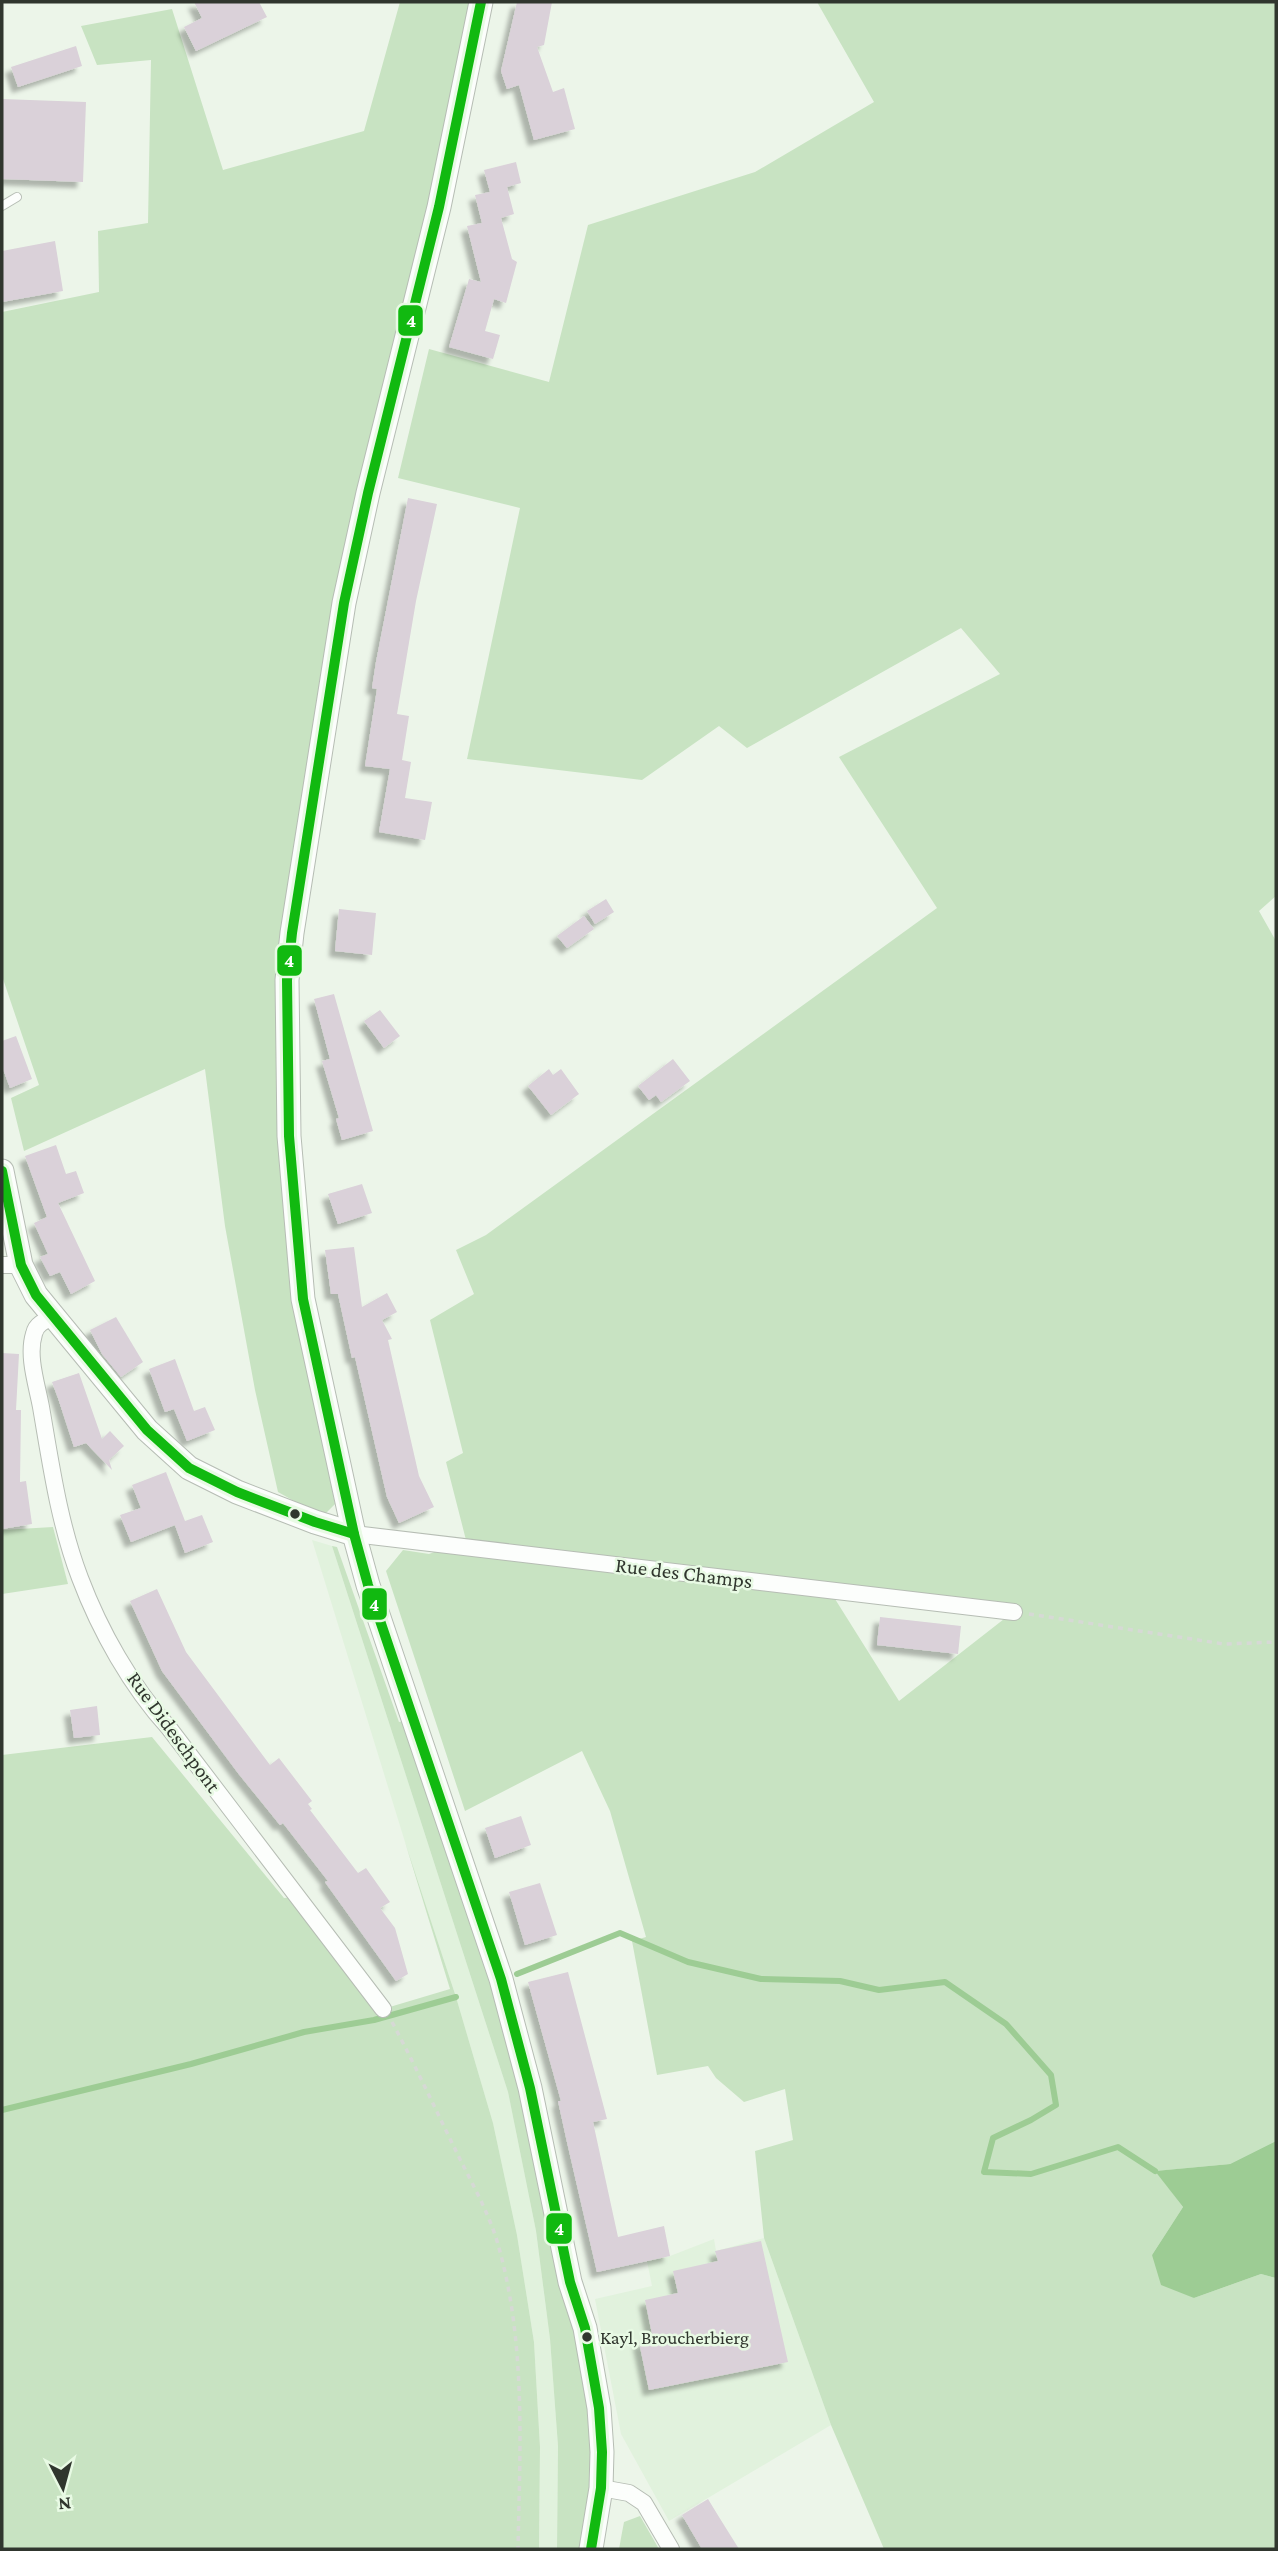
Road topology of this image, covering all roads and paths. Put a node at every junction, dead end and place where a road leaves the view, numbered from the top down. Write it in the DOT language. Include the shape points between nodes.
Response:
graph roads {
  1 [pos="481,2"];
  2 [pos="17,197"];
  3 [pos="2,206"];
  4 [pos="2,1171"];
  5 [pos="11,1265"];
  6 [pos="53,1318"];
  7 [pos="354,1534"];
  8 [pos="1014,1612"];
  9 [pos="1276,1642"];
  10 [pos="383,2010"];
  11 [pos="393,2023"];
  12 [pos="601,2488"];
  13 [pos="517,2549"];
  14 [pos="591,2549"];
  15 [pos="671,2549"];
  1 -- 7 [label="main road" via="439,207 344,603 288,980 289,1136 303,1299"];
  2 -- 3 [label="lane"];
  4 -- 5 [label="main road"];
  5 -- 6 [label="main road"];
  6 -- 7 [label="main road" via="147,1430 188,1468 237,1492"];
  6 -- 10 [label="street, Rue Dideschpont" via="34,1331 34,1370 57,1503 80,1577 104,1632 150,1707"];
  7 -- 8 [label="street, Rue des Champs"];
  7 -- 12 [label="main road" via="501,1979 530,2088 570,2282 585,2328 599,2407"];
  8 -- 9 [label="path" via="1224,1644"];
  11 -- 13 [label="path" via="499,2246 518,2362"];
  12 -- 14 [label="main road"];
  12 -- 15 [label="street" via="629,2493 644,2503"];
}
